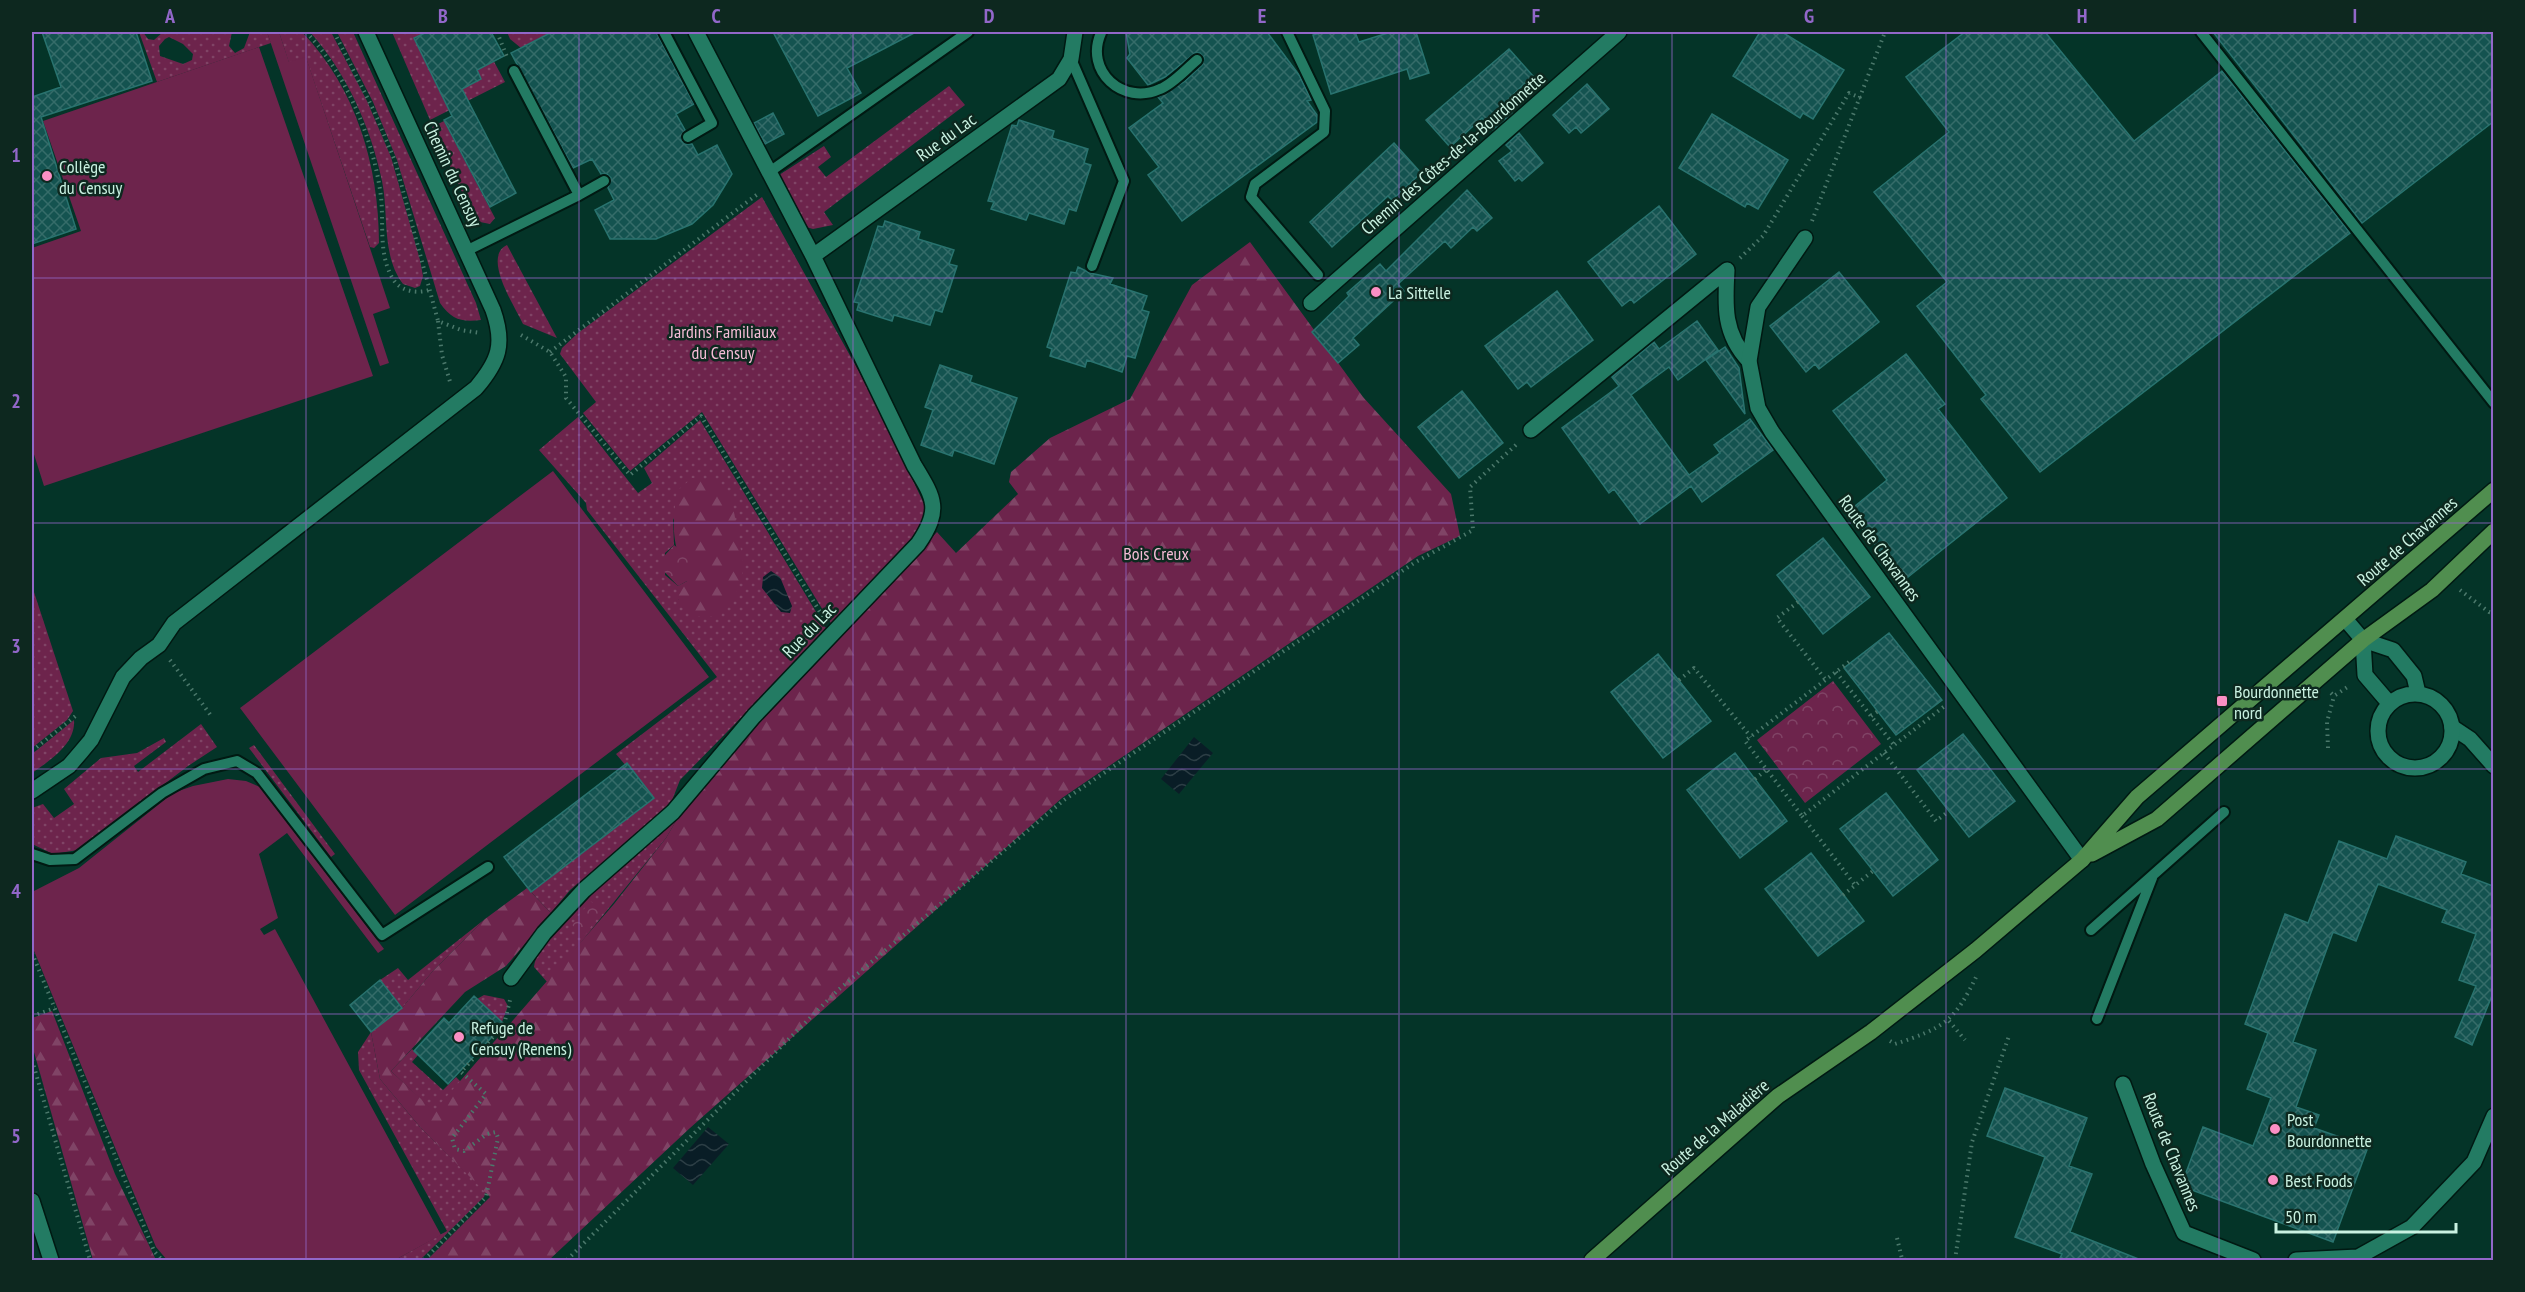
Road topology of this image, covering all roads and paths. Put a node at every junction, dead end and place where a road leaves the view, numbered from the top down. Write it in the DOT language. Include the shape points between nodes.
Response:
graph roads {
  1 [pos="306,32"];
  2 [pos="334,32"];
  3 [pos="366,32"];
  4 [pos="497,32"];
  5 [pos="664,32"];
  6 [pos="696,32"];
  7 [pos="968,32"];
  8 [pos="1075,32"];
  9 [pos="1102,32"];
  10 [pos="1287,32"];
  11 [pos="1620,32"];
  12 [pos="1885,32"];
  13 [pos="2201,32"];
  14 [pos="1071,59"];
  15 [pos="1197,60"];
  16 [pos="514,71"];
  17 [pos="1861,98"];
  18 [pos="688,136"];
  19 [pos="771,177"];
  20 [pos="604,181"];
  21 [pos="579,195"];
  22 [pos="1805,238"];
  23 [pos="466,251"];
  24 [pos="813,256"];
  25 [pos="1092,266"];
  26 [pos="1727,270"];
  27 [pos="1318,275"];
  28 [pos="429,290"];
  29 [pos="1311,303"];
  30 [pos="438,321"];
  31 [pos="480,333"];
  32 [pos="521,335"];
  33 [pos="550,352"];
  34 [pos="1749,361"];
  35 [pos="452,390"];
  36 [pos="2493,403"];
  37 [pos="1532,430"];
  38 [pos="2493,490"];
  39 [pos="2493,531"];
  40 [pos="1798,602"];
  41 [pos="2346,620"];
  42 [pos="833,634"];
  43 [pos="2363,640"];
  44 [pos="163,651"];
  45 [pos="1849,662"];
  46 [pos="1836,672"];
  47 [pos="1825,679"];
  48 [pos="1678,680"];
  49 [pos="1961,693"];
  50 [pos="2418,693"];
  51 [pos="2334,696"];
  52 [pos="2389,704"];
  53 [pos="1878,711"];
  54 [pos="78,714"];
  55 [pos="212,717"];
  56 [pos="1871,717"];
  57 [pos="2452,727"];
  58 [pos="1750,737"];
  59 [pos="1894,745"];
  60 [pos="2328,748"];
  61 [pos="32,752"];
  62 [pos="1884,753"];
  63 [pos="2493,766"];
  64 [pos="1767,770"];
  65 [pos="1755,779"];
  66 [pos="32,791"];
  67 [pos="1949,811"];
  68 [pos="2224,812"];
  69 [pos="1802,816"];
  70 [pos="32,854"];
  71 [pos="2082,860"];
  72 [pos="488,867"];
  73 [pos="1873,871"];
  74 [pos="2154,875"];
  75 [pos="1855,885"];
  76 [pos="1844,895"];
  77 [pos="2091,930"];
  78 [pos="1976,950"];
  79 [pos="32,953"];
  80 [pos="511,978"];
  81 [pos="55,1008"];
  82 [pos="32,1016"];
  83 [pos="2097,1019"];
  84 [pos="1949,1021"];
  85 [pos="1871,1032"];
  86 [pos="2009,1036"];
  87 [pos="1965,1040"];
  88 [pos="32,1060"];
  89 [pos="2123,1084"];
  90 [pos="2493,1116"];
  91 [pos="32,1202"];
  92 [pos="1897,1238"];
  93 [pos="51,1260"];
  94 [pos="90,1260"];
  95 [pos="162,1260"];
  96 [pos="424,1260"];
  97 [pos="567,1260"];
  98 [pos="1592,1260"];
  99 [pos="1906,1260"];
  100 [pos="1955,1260"];
  101 [pos="2253,1260"];
  102 [pos="2296,1260"];
  1 -- 28 [label="path" via="330,62 346,91 369,148 381,196 384,256 393,280 414,292"];
  2 -- 28 [label="path" via="392,152"];
  3 -- 23 [label="street, Chemin du Censuy"];
  4 -- 16 [label="path"];
  5 -- 18 [label="lane" via="712,123"];
  6 -- 19 [label="street, Rue du Lac"];
  7 -- 19 [label="lane"];
  8 -- 14 [label="street, Rue du Lac"];
  9 -- 15 [label="lane" via="1095,58 1118,88 1139,93 1161,89"];
  10 -- 27 [label="lane" via="1325,111 1324,132 1255,184 1251,197"];
  11 -- 29 [label="street, Chemin des Côtes-de-la-Bourdonnette"];
  12 -- 17 [label="path"];
  13 -- 36 [label="lane"];
  14 -- 24 [label="street, Rue du Lac" via="1059,79"];
  14 -- 25 [label="lane" via="1124,181"];
  16 -- 21 [label="lane"];
  17 -- 22 [label="path"];
  17 -- 26 [label="path" via="1849,93 1763,236"];
  19 -- 24 [label="street, Rue du Lac"];
  19 -- 33 [label="path"];
  20 -- 21 [label="lane"];
  21 -- 23 [label="lane"];
  22 -- 34 [label="street, Route de Chavannes" via="1758,307"];
  23 -- 44 [label="street, Chemin du Censuy" via="501,334 494,362 476,388 174,623"];
  24 -- 42 [label="street, Rue du Lac" via="930,491 934,510 932,524 918,544"];
  26 -- 34 [label="street" via="1725,315 1731,336"];
  26 -- 37 [label="street"];
  28 -- 30 [label="path"];
  30 -- 31 [label="path"];
  30 -- 35 [label="path"];
  32 -- 33 [label="path"];
  33 -- 42 [label="path" via="566,377 566,399 630,475 701,416"];
  34 -- 49 [label="street, Route de Chavannes" via="1758,408 1772,432"];
  37 -- 97 [label="path" via="1470,487 1473,530 1414,563 1064,800 837,991"];
  38 -- 41 [label="main road, Route de Chavannes"];
  39 -- 43 [label="main road, Route de Chavannes" via="2432,590"];
  40 -- 47 [label="path" via="1777,618"];
  41 -- 43 [label="street"];
  41 -- 71 [label="main road, Route de Chavannes" via="2137,798"];
  42 -- 80 [label="street, Rue du Lac" via="754,716 673,812 584,890 544,933"];
  43 -- 50 [label="street" via="2393,650 2414,676"];
  43 -- 52 [label="street" via="2365,675"];
  43 -- 71 [label="main road, Route de Chavannes" via="2157,819"];
  44 -- 55 [label="path"];
  44 -- 66 [label="street" via="141,658 123,677 92,740 69,766"];
  45 -- 46 [label="path"];
  46 -- 47 [label="path"];
  46 -- 56 [label="path"];
  47 -- 58 [label="path"];
  48 -- 58 [label="path" via="1694,669"];
  49 -- 59 [label="path"];
  49 -- 71 [label="street, Route de Chavannes"];
  50 -- 52 [label="street" via="2401,695"];
  50 -- 57 [label="street" via="2433,698 2445,709"];
  51 -- 60 [label="path" via="2327,722"];
  52 -- 57 [label="street" via="2378,722 2378,740 2390,759 2412,768 2427,766 2442,756 2450,743"];
  53 -- 56 [label="path"];
  54 -- 61 [label="path"];
  56 -- 59 [label="path"];
  57 -- 63 [label="street" via="2470,739"];
  58 -- 64 [label="path" via="1745,741"];
  59 -- 62 [label="path"];
  62 -- 67 [label="path" via="1936,821"];
  62 -- 69 [label="path"];
  64 -- 65 [label="path"];
  64 -- 69 [label="path"];
  68 -- 74 [label="lane"];
  69 -- 75 [label="path"];
  70 -- 72 [label="lane" via="50,860 75,860 162,793 204,768 237,761 257,773 382,935"];
  71 -- 78 [label="main road, Route de Chavannes"];
  73 -- 75 [label="path"];
  74 -- 77 [label="lane"];
  74 -- 83 [label="lane"];
  75 -- 76 [label="path"];
  78 -- 84 [label="path" via="1978,974"];
  78 -- 85 [label="main road, Route de Chavannes"];
  79 -- 81 [label="path"];
  80 -- 96 [label="path" via="511,1004 504,1025 461,1072 486,1094 452,1138 455,1149 464,1151 496,1132 486,1197"];
  81 -- 82 [label="path"];
  81 -- 95 [label="path" via="154,1251"];
  84 -- 85 [label="path" via="1895,1044"];
  84 -- 87 [label="path"];
  85 -- 98 [label="main road, Route de la Maladière" via="1778,1096"];
  86 -- 100 [label="path" via="1972,1142"];
  88 -- 94 [label="path"];
  89 -- 101 [label="street, Route de Chavannes" via="2184,1233"];
  90 -- 102 [label="street" via="2474,1162 2412,1227 2358,1257"];
  91 -- 93 [label="street"];
  92 -- 99 [label="path"];
}
